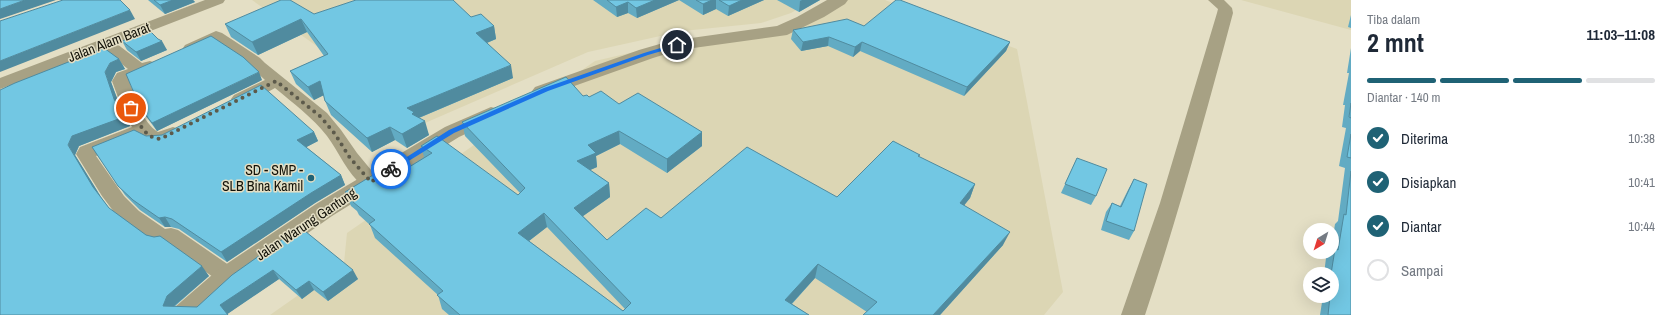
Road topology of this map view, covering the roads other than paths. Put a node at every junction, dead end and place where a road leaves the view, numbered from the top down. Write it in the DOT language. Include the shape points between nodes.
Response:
graph roads {
  1 [pos="215,0"];
  2 [pos="839,0"];
  3 [pos="1215,0"];
  4 [pos="106,43"];
  5 [pos="140,70"];
  6 [pos="276,81"];
  7 [pos="0,84"];
  8 [pos="228,105"];
  9 [pos="187,125"];
  10 [pos="143,130"];
  11 [pos="371,182"];
  12 [pos="228,276"];
  13 [pos="185,315"];
  14 [pos="1133,315"];
  1 -- 4 [label="street, Jalan Alam Barat"];
  2 -- 11 [label="street, Jalan Warung Gantung" via="816,15 781,30 677,45 638,56 546,90 452,132"];
  3 -- 14 [label="street" via="1223,5 1225,13"];
  4 -- 5 [label="street"];
  4 -- 7 [label="street, Jalan Alam Barat"];
  5 -- 6 [label="street" via="223,33"];
  5 -- 10 [label="street" via="123,77 120,81"];
  6 -- 8 [label="street"];
  6 -- 11 [label="street" via="321,117 350,158"];
  9 -- 10 [label="street" via="160,139 152,138"];
  10 -- 12 [label="street" via="85,154 119,206 133,219 161,237 171,236"];
  11 -- 12 [label="street, Jalan Warung Gantung" via="324,210"];
  12 -- 13 [label="street, Jalan Warung Gantung"];
}
